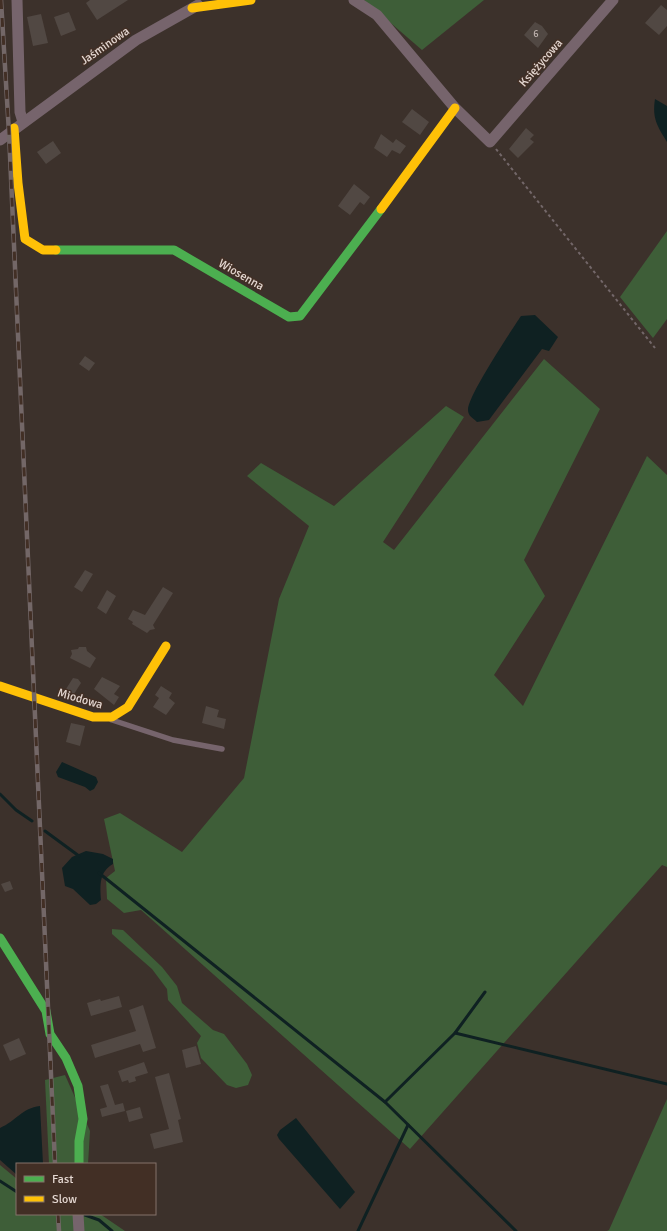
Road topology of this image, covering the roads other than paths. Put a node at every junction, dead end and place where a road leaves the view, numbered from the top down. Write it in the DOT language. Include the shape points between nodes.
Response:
graph roads {
  1 [pos="17,0"];
  2 [pos="207,0"];
  3 [pos="251,0"];
  4 [pos="354,0"];
  5 [pos="612,0"];
  6 [pos="192,8"];
  7 [pos="455,108"];
  8 [pos="19,125"];
  9 [pos="0,140"];
  10 [pos="166,646"];
  11 [pos="0,686"];
  12 [pos="109,719"];
  13 [pos="222,749"];
  14 [pos="0,938"];
  15 [pos="79,1163"];
  16 [pos="78,1215"];
  17 [pos="79,1231"];
  1 -- 8 [label="street"];
  2 -- 6 [label="street, Jaśminowa"];
  3 -- 6 [label="street"];
  4 -- 7 [label="street" via="377,15"];
  5 -- 7 [label="street, Księżycowa" via="490,142"];
  6 -- 8 [label="street, Jaśminowa" via="136,40"];
  7 -- 8 [label="street, Wiosenna" via="300,316 289,317 174,250 43,250 25,239 18,183"];
  8 -- 9 [label="street, Jaśminowa"];
  10 -- 12 [label="street, Miodowa" via="128,707"];
  11 -- 12 [label="street, Miodowa" via="93,717"];
  12 -- 13 [label="lane" via="173,740"];
  14 -- 15 [label="street" via="46,1011 50,1034 66,1058 78,1086 83,1119"];
  16 -- 17 [label="street"];
}
